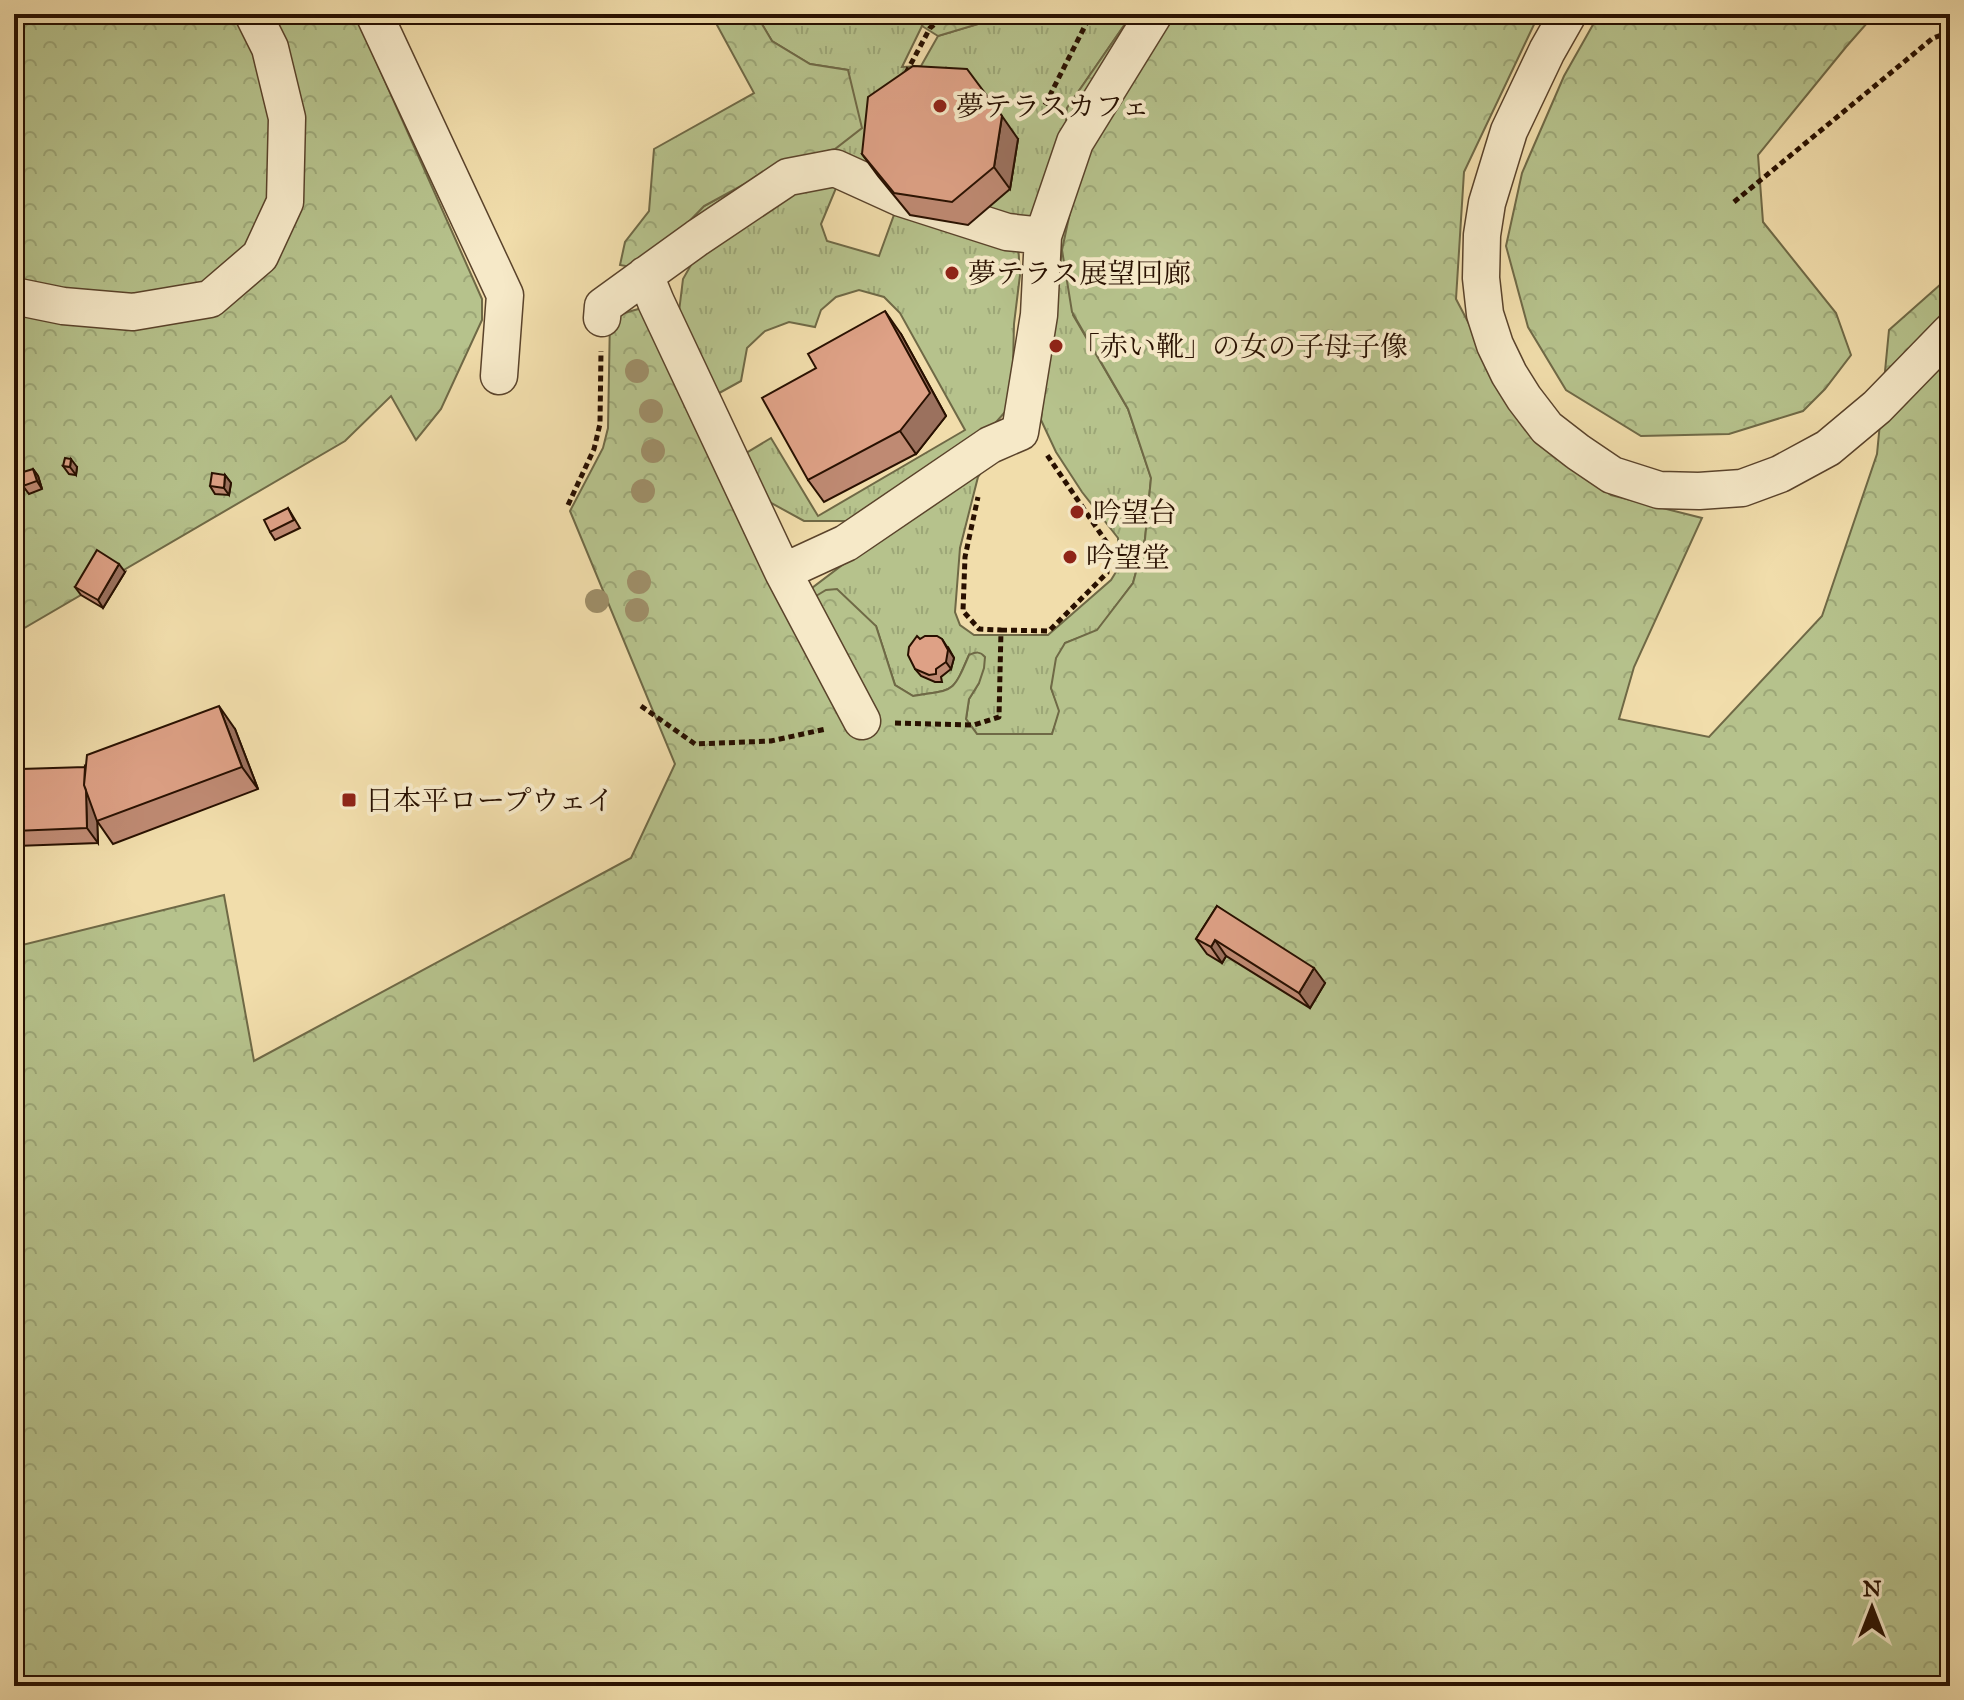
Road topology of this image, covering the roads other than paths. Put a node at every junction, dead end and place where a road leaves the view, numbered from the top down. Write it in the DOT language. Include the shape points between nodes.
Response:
graph roads {
  1 [pos="253,14"];
  2 [pos="374,14"];
  3 [pos="1154,14"];
  4 [pos="1568,14"];
  5 [pos="1043,236"];
  6 [pos="645,275"];
  7 [pos="14,296"];
  8 [pos="602,318"];
  9 [pos="1950,332"];
  10 [pos="499,376"];
  11 [pos="783,572"];
  12 [pos="862,721"];
  1 -- 7 [label="street" via="270,48 287,118 285,202 260,256 210,299 133,312"];
  2 -- 10 [label="street" via="505,295"];
  3 -- 5 [label="street" via="1075,142"];
  4 -- 9 [label="street" via="1509,131 1482,235 1485,314 1495,345 1547,428 1612,475 1659,490 1742,488 1828,448 1877,407"];
  5 -- 6 [label="street" via="1007,232 916,203 835,168 788,177"];
  5 -- 11 [label="street" via="1039,315 1020,432 990,445 846,543"];
  6 -- 8 [label="street" via="603,306"];
  6 -- 11 [label="street"];
  11 -- 12 [label="street"];
}
